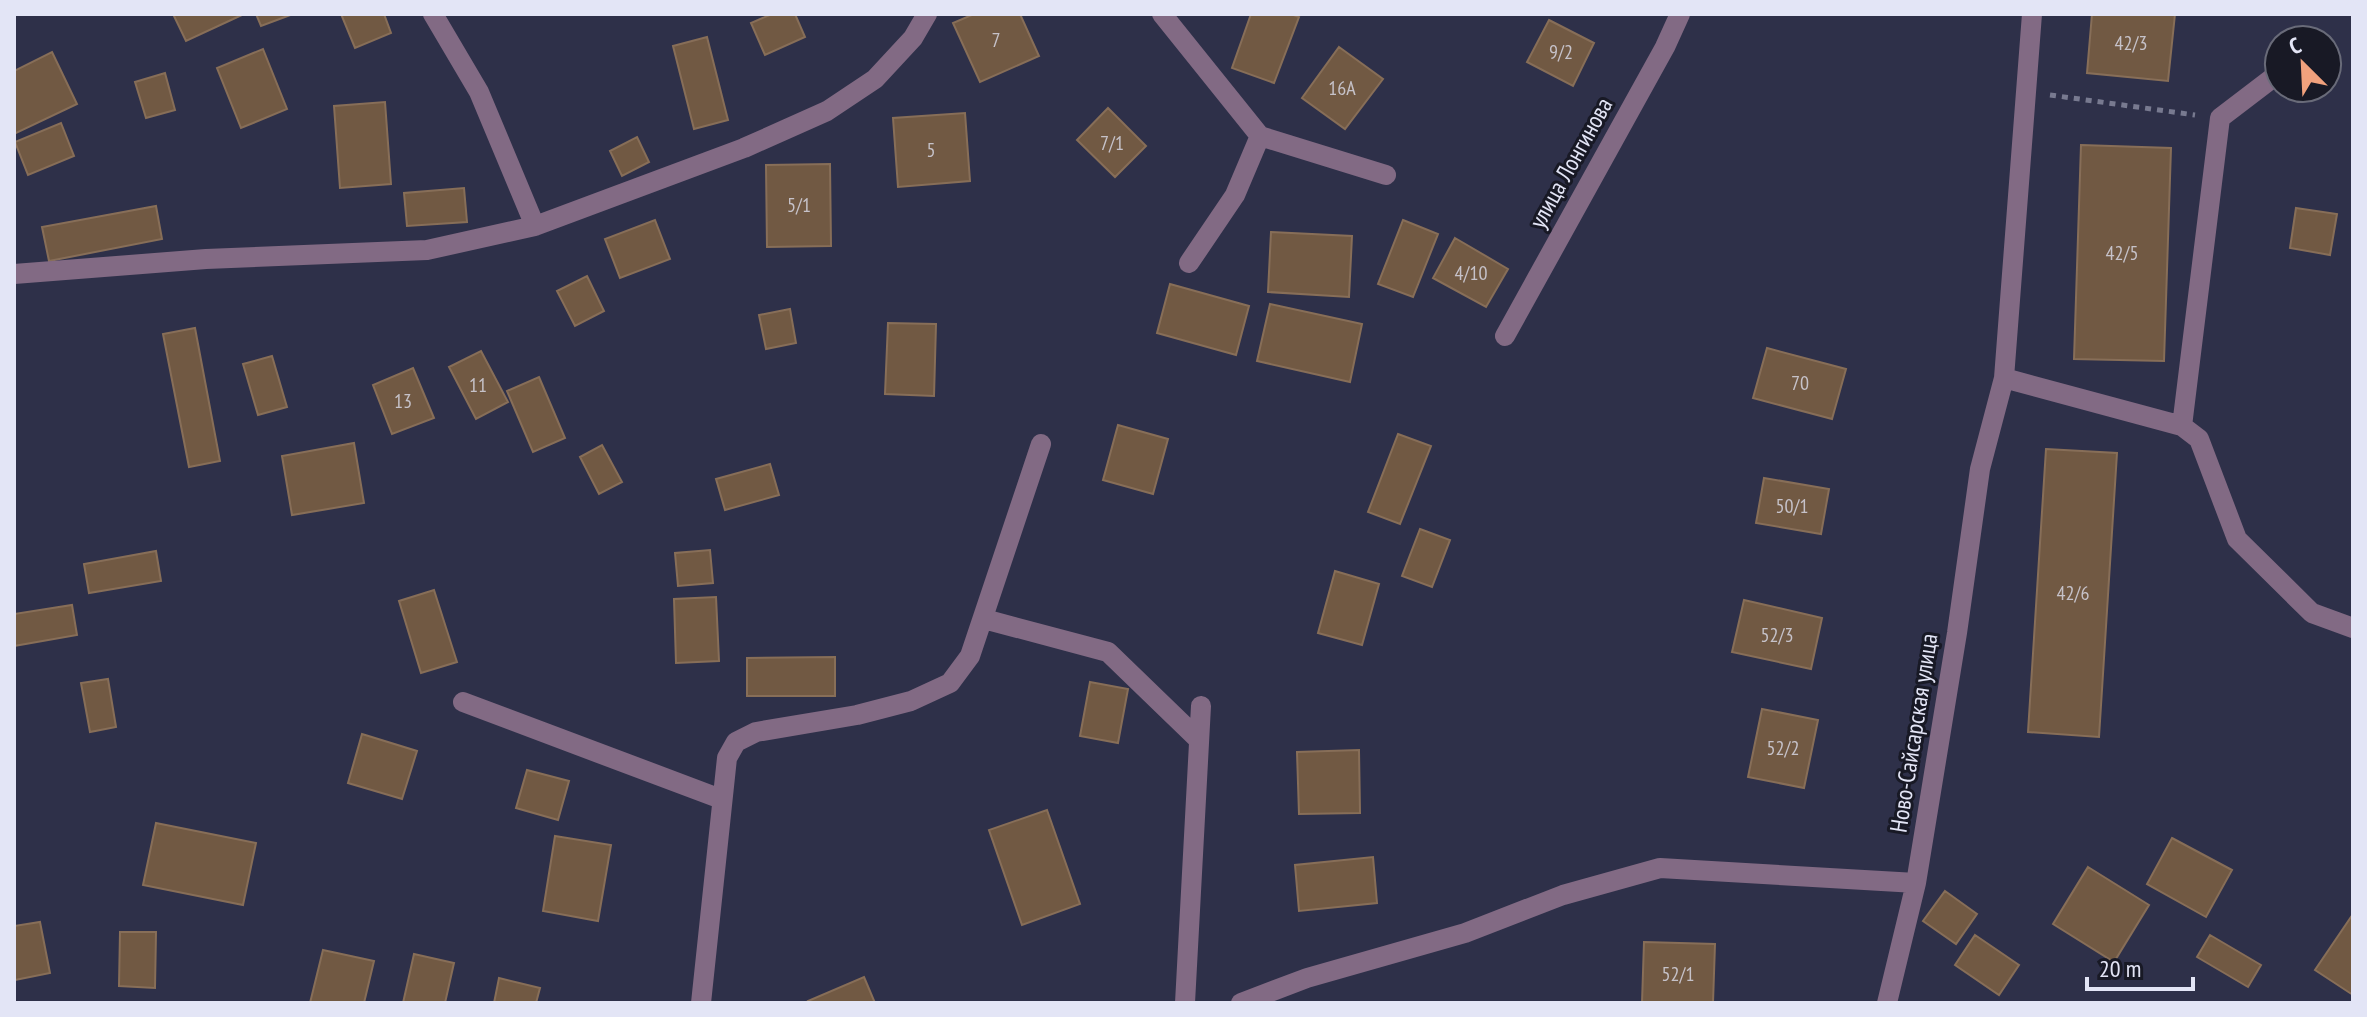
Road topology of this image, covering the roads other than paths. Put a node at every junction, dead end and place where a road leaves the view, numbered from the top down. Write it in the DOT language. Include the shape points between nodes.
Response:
graph roads {
  1 [pos="433,14"];
  2 [pos="927,14"];
  3 [pos="1162,14"];
  4 [pos="1680,14"];
  5 [pos="2032,14"];
  6 [pos="2263,85"];
  7 [pos="1260,136"];
  8 [pos="1386,175"];
  9 [pos="535,226"];
  10 [pos="1189,263"];
  11 [pos="14,274"];
  12 [pos="1505,336"];
  13 [pos="2004,378"];
  14 [pos="2182,426"];
  15 [pos="1041,444"];
  16 [pos="984,619"];
  17 [pos="2353,628"];
  18 [pos="463,702"];
  19 [pos="1201,706"];
  20 [pos="1199,740"];
  21 [pos="721,799"];
  22 [pos="1916,883"];
  23 [pos="701,1003"];
  24 [pos="1185,1003"];
  25 [pos="1241,1003"];
  26 [pos="1887,1003"];
  1 -- 9 [label="street" via="479,92"];
  2 -- 9 [label="street" via="913,38 875,79 827,111 744,148"];
  3 -- 7 [label="street"];
  4 -- 12 [label="street, улица Лонгинова"];
  5 -- 13 [label="street, Ново-Сайсарская улица"];
  6 -- 14 [label="street" via="2220,118"];
  7 -- 8 [label="street"];
  7 -- 10 [label="street" via="1235,195"];
  9 -- 11 [label="street" via="427,250"];
  13 -- 14 [label="street"];
  13 -- 22 [label="street, Ново-Сайсарская улица" via="1980,469"];
  14 -- 17 [label="street" via="2199,439 2237,539 2312,613"];
  15 -- 16 [label="street"];
  16 -- 20 [label="street" via="1108,652"];
  16 -- 21 [label="street" via="970,656 950,683 911,701 756,732 736,742 727,758"];
  18 -- 21 [label="street"];
  19 -- 20 [label="street"];
  20 -- 24 [label="street"];
  21 -- 23 [label="street"];
  22 -- 25 [label="street" via="1660,868 1563,895 1465,933 1307,978"];
  22 -- 26 [label="street, Ново-Сайсарская улица"];
}
